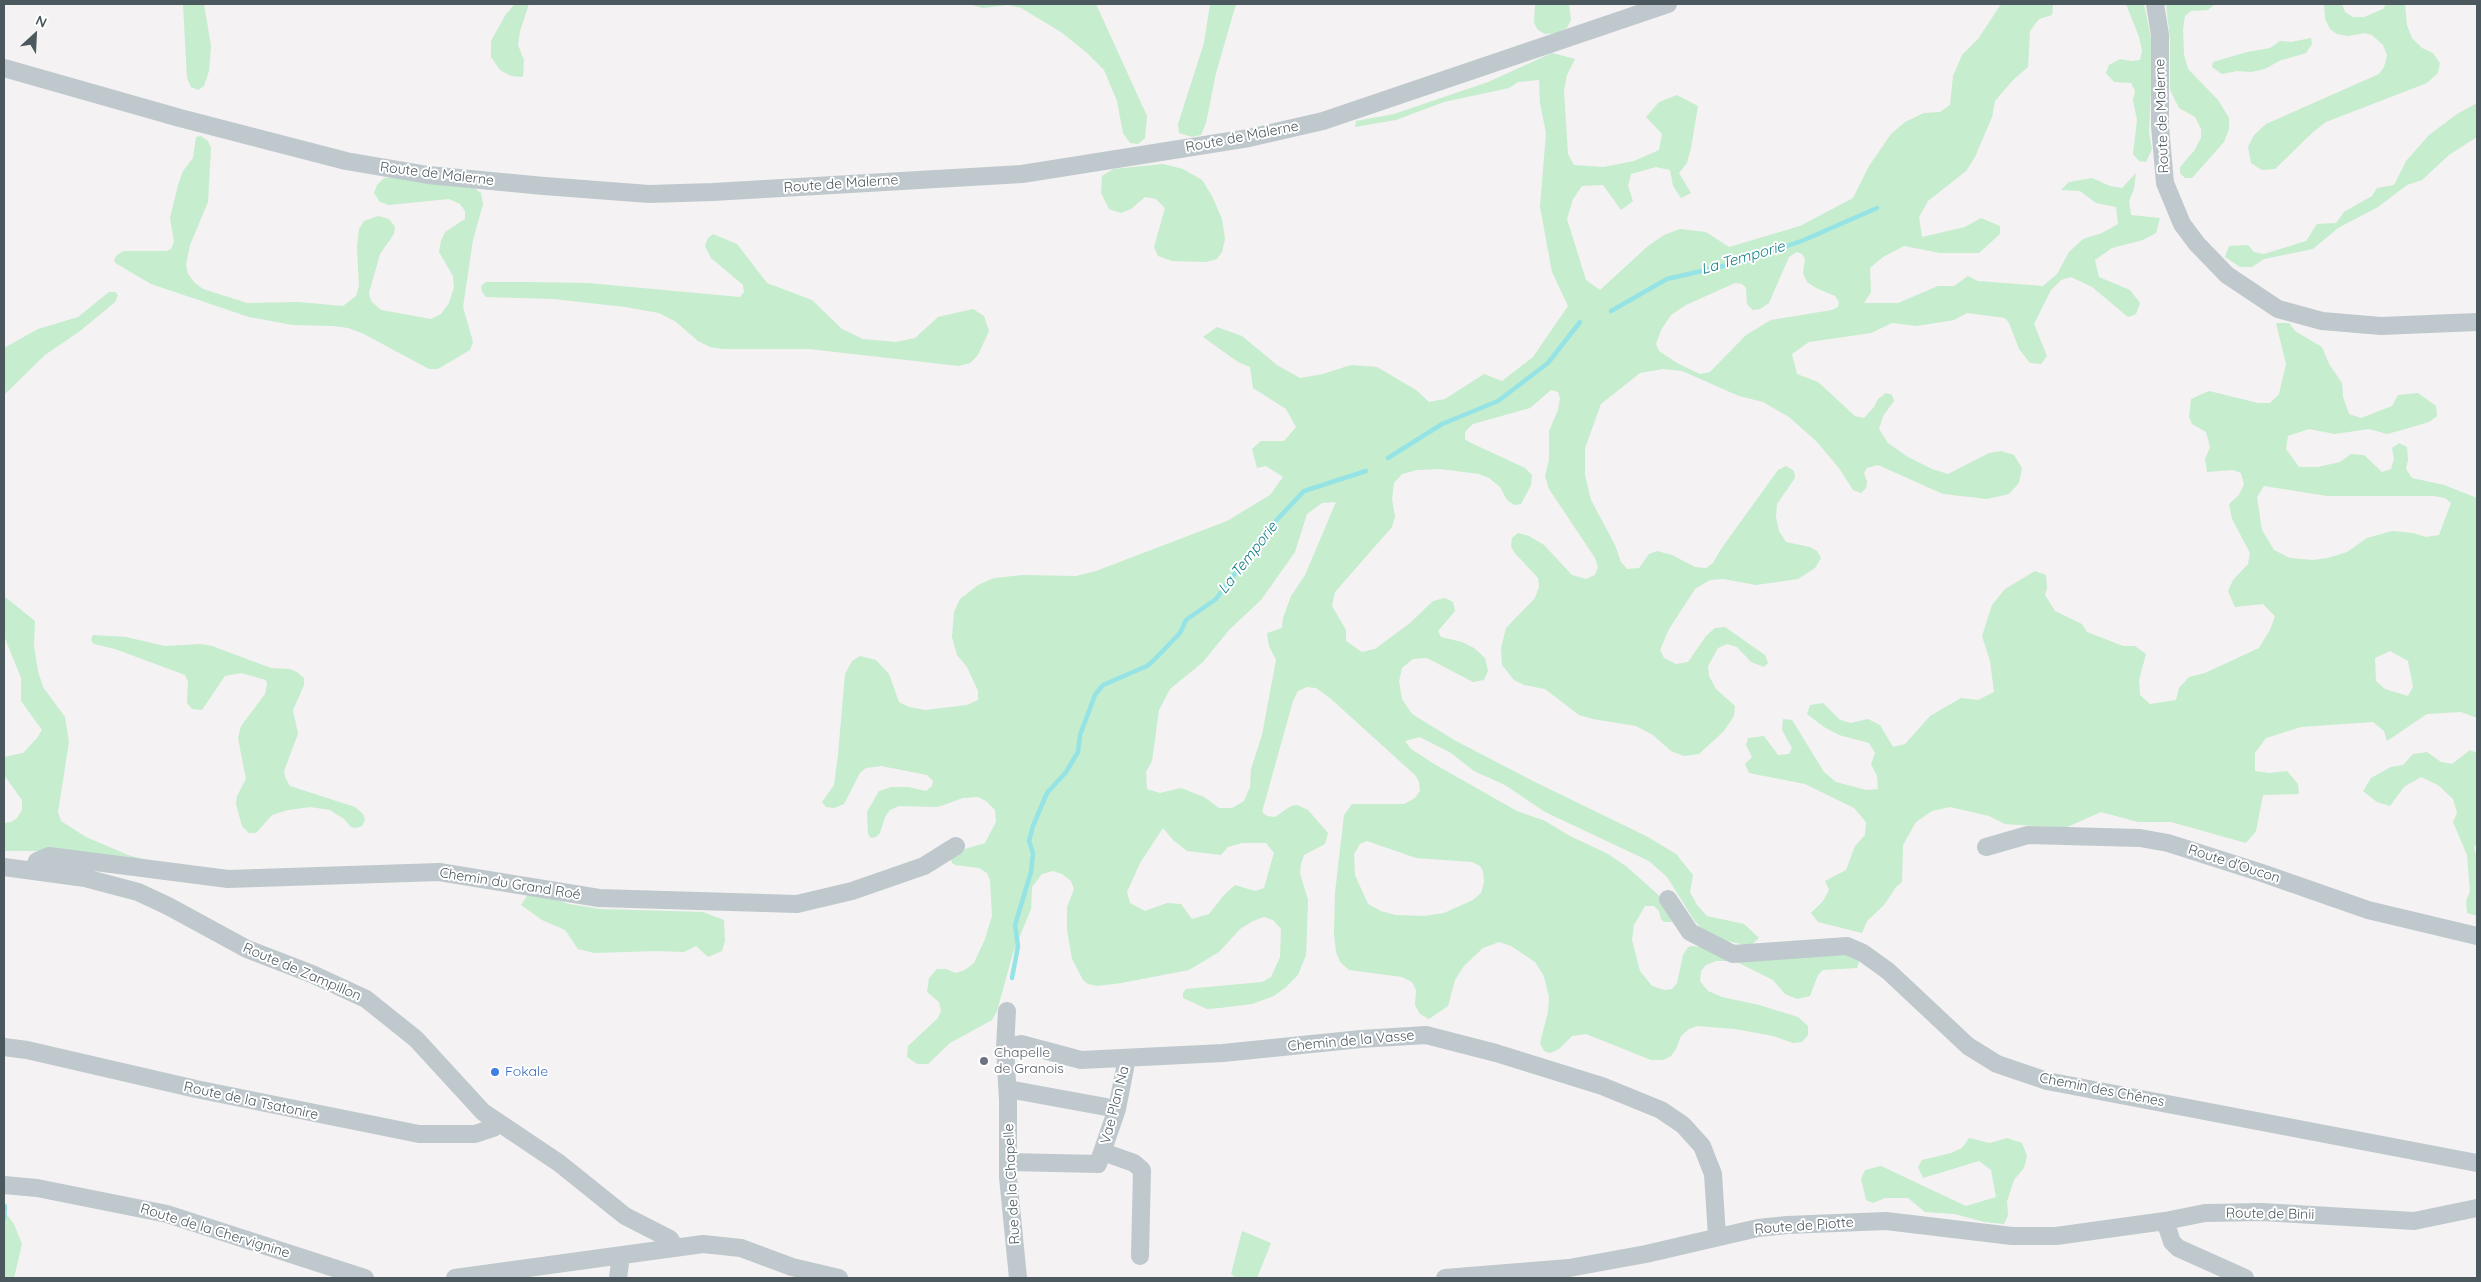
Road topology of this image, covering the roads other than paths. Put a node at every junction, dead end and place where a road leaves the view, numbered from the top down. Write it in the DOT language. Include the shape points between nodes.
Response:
graph roads {
  1 [pos="1668,4"];
  2 [pos="2155,4"];
  3 [pos="4,68"];
  4 [pos="2477,322"];
  5 [pos="956,846"];
  6 [pos="1986,847"];
  7 [pos="4,868"];
  8 [pos="33,871"];
  9 [pos="1668,899"];
  10 [pos="2477,936"];
  11 [pos="1007,1011"];
  12 [pos="4,1047"];
  13 [pos="1005,1048"];
  14 [pos="1127,1058"];
  15 [pos="1008,1089"];
  16 [pos="1117,1109"];
  17 [pos="499,1123"];
  18 [pos="1103,1152"];
  19 [pos="1008,1162"];
  20 [pos="2477,1163"];
  21 [pos="4,1185"];
  22 [pos="2477,1208"];
  23 [pos="2165,1221"];
  24 [pos="1717,1236"];
  25 [pos="675,1247"];
  26 [pos="621,1255"];
  27 [pos="1140,1256"];
  28 [pos="365,1278"];
  29 [pos="455,1278"];
  30 [pos="618,1278"];
  31 [pos="838,1278"];
  32 [pos="1018,1278"];
  33 [pos="1445,1278"];
  34 [pos="2245,1278"];
  1 -- 3 [label="street, Route de Malerne" via="1323,121 1249,138 1022,174 704,192 649,194 544,186 428,175 346,161"];
  2 -- 4 [label="street, Route de Malerne" via="2160,35 2160,126 2165,183 2182,224 2227,275 2278,309 2322,321 2381,326"];
  5 -- 8 [label="street, Chemin du Grand Roé" via="924,866 852,891 797,904 599,898 439,872 228,879 49,856 37,861"];
  6 -- 10 [label="street, Route d'Oucon" via="2028,835 2140,838 2168,843 2368,910"];
  7 -- 8 [label="street, Route de Zampillon"];
  8 -- 17 [label="street, Route de Zampillon" via="85,878 138,892 247,949 360,996 416,1039 470,1099"];
  9 -- 20 [label="street, Chemin des Chênes" via="1690,932 1733,954 1847,946 1863,953 1968,1046 1997,1064 2047,1081"];
  11 -- 13 [label="street, Rue de la Chapelle"];
  12 -- 17 [label="street, Route de la Tsatonire" via="419,1134 475,1134"];
  13 -- 14 [label="street, Chemin de la Vasse" via="1021,1044 1081,1060"];
  13 -- 15 [label="street, Rue de la Chapelle"];
  14 -- 16 [label="street, Vae Plan Na"];
  14 -- 24 [label="street, Chemin de la Vasse" via="1426,1035 1496,1053 1602,1086 1661,1110 1683,1125 1702,1146 1713,1174"];
  15 -- 16 [label="street"];
  15 -- 19 [label="street, Rue de la Chapelle"];
  16 -- 18 [label="street, Vae Plan Na"];
  17 -- 25 [label="street, Route de Zampillon" via="559,1163 625,1216 671,1240"];
  18 -- 19 [label="street, Vae Plan Na" via="1100,1162 1094,1165"];
  18 -- 27 [label="street, Vae Plan Na" via="1134,1163 1142,1170"];
  19 -- 32 [label="street, Rue de la Chapelle"];
  21 -- 28 [label="street, Route de la Chervignine" via="37,1188 167,1214"];
  22 -- 23 [label="street, Route de Binii" via="2414,1221 2262,1212 2205,1213"];
  23 -- 24 [label="street, Route de Piotte" via="2056,1236 2012,1236 1886,1222 1787,1225"];
  23 -- 34 [label="street" via="2172,1242 2178,1248"];
  24 -- 33 [label="street, Route de Piotte" via="1646,1254 1568,1268"];
  25 -- 26 [label="street"];
  25 -- 31 [label="street" via="703,1244 734,1246 792,1267"];
  26 -- 29 [label="street"];
  26 -- 30 [label="street"];
}
